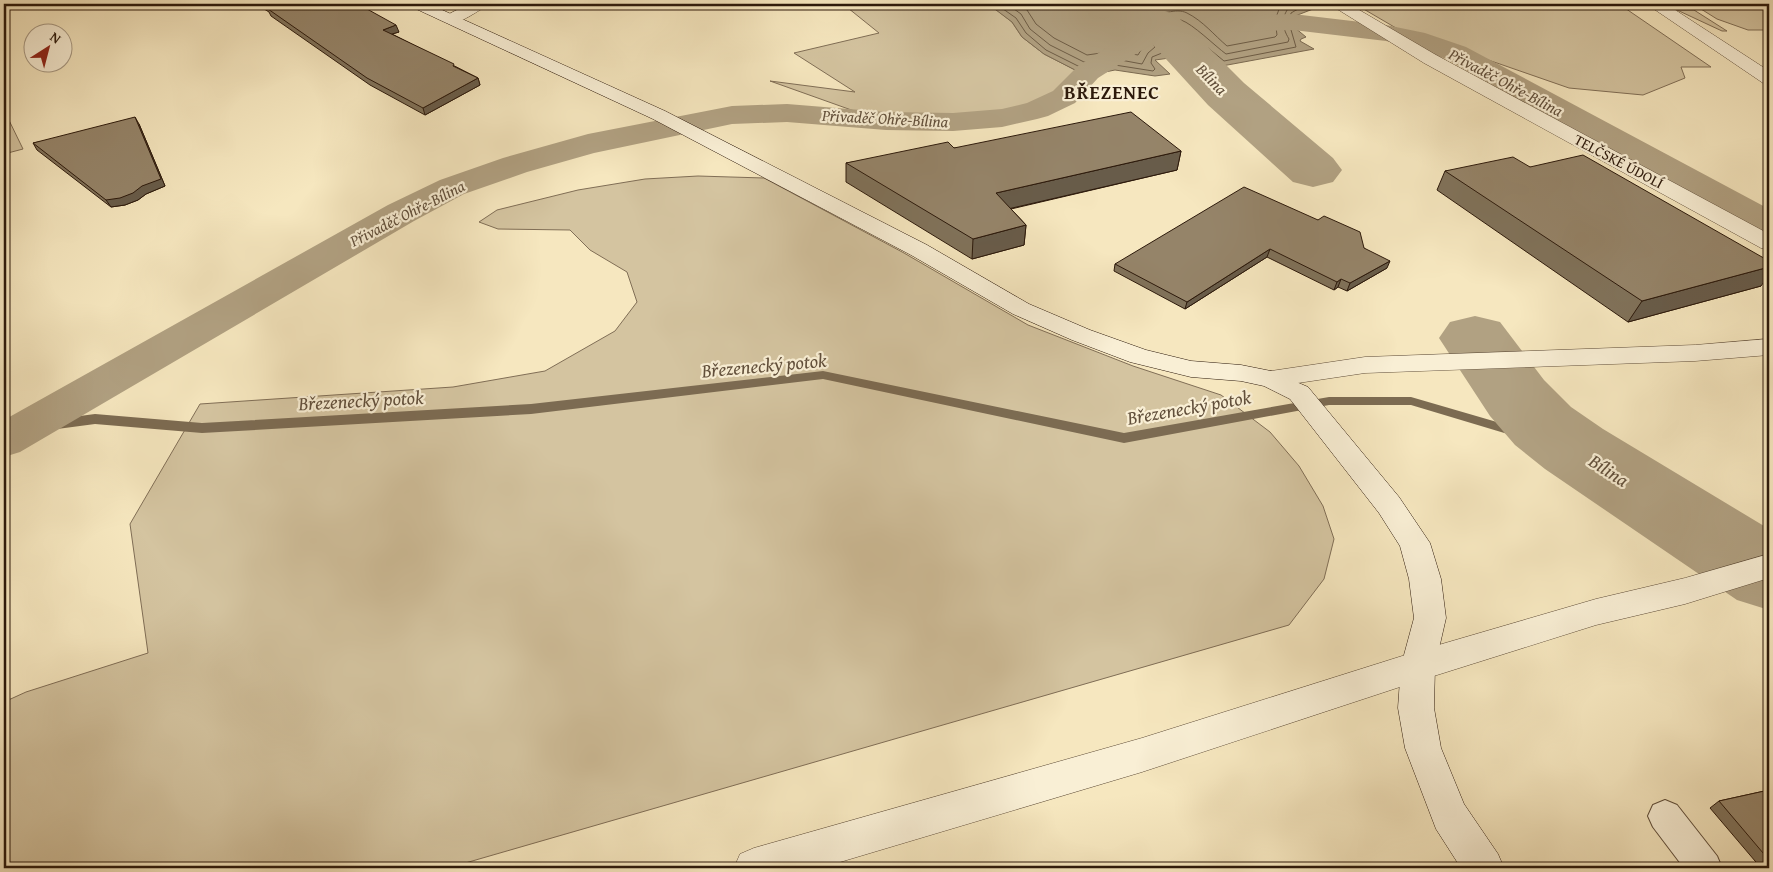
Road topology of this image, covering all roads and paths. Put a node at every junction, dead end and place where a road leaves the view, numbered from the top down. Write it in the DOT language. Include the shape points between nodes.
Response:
graph roads {
  1 [pos="417,4"];
  2 [pos="480,4"];
  3 [pos="1339,4"];
  4 [pos="1656,4"];
  5 [pos="450,19"];
  6 [pos="1769,79"];
  7 [pos="1769,243"];
  8 [pos="1769,347"];
  9 [pos="1271,379"];
  10 [pos="1769,566"];
  11 [pos="1418,666"];
  12 [pos="1665,816"];
  13 [pos="754,868"];
  14 [pos="1484,868"];
  15 [pos="1705,868"];
  1 -- 5 [label="street"];
  2 -- 5 [label="street"];
  3 -- 7 [label="street, TELČSKÉ ÚDOLÍ" via="1408,46"];
  4 -- 6 [label="street"];
  5 -- 9 [label="street" via="659,115 776,174 1021,309 1139,356 1182,367"];
  8 -- 9 [label="street" via="1695,353 1365,365"];
  9 -- 11 [label="street" via="1308,404 1415,543 1425,579 1430,618"];
  10 -- 11 [label="street" via="1685,591 1596,612"];
  11 -- 13 [label="street" via="1142,755"];
  11 -- 14 [label="street" via="1416,708 1423,748 1450,816"];
  12 -- 15 [label="lane"];
}
